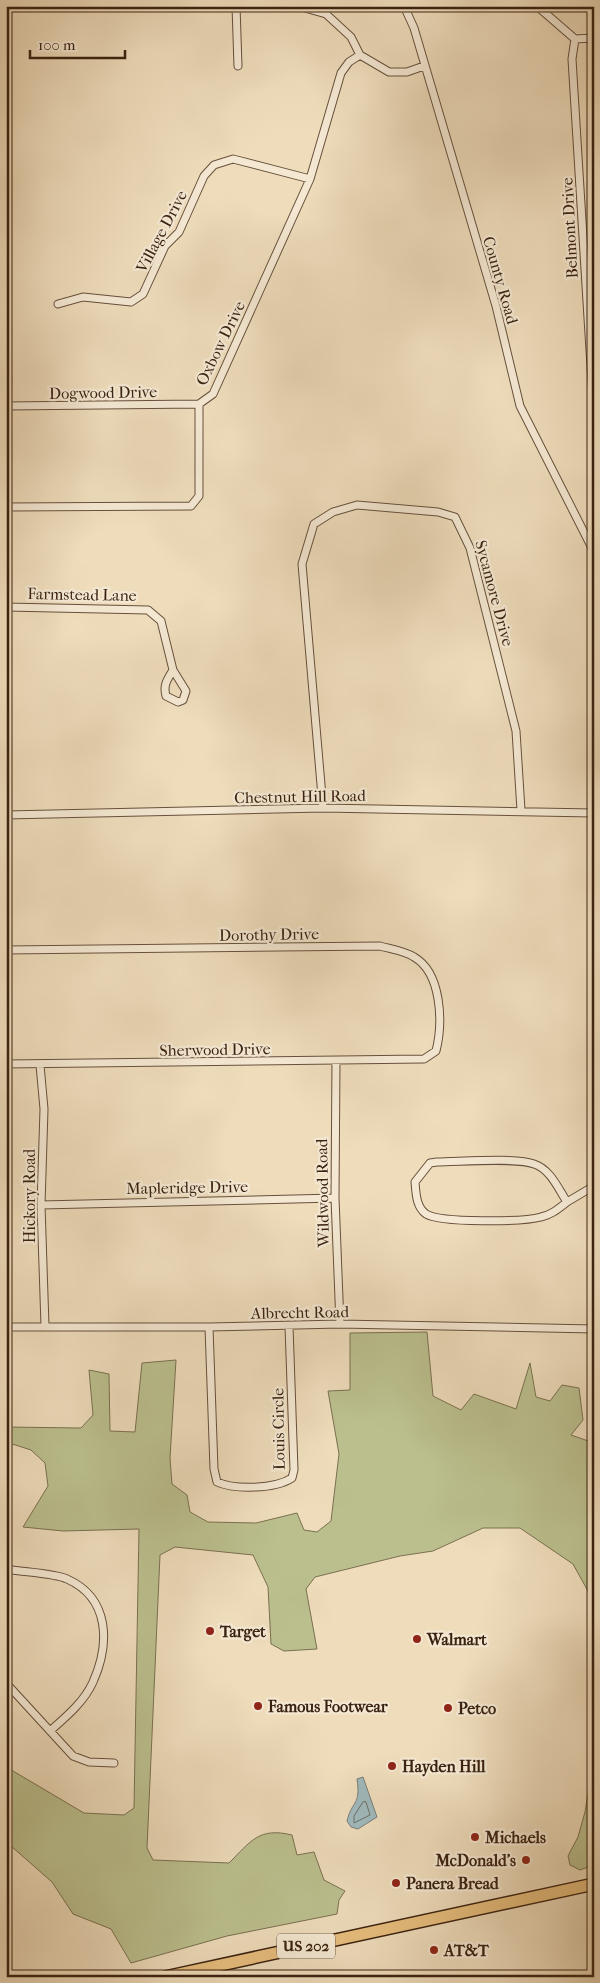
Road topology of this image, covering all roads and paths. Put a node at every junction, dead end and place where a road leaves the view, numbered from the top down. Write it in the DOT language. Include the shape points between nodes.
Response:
graph roads {
  1 [pos="222,6"];
  2 [pos="236,6"];
  3 [pos="245,6"];
  4 [pos="298,6"];
  5 [pos="404,6"];
  6 [pos="537,6"];
  7 [pos="594,38"];
  8 [pos="575,39"];
  9 [pos="360,55"];
  10 [pos="238,66"];
  11 [pos="424,66"];
  12 [pos="310,179"];
  13 [pos="58,304"];
  14 [pos="199,404"];
  15 [pos="6,406"];
  16 [pos="594,415"];
  17 [pos="6,507"];
  18 [pos="594,552"];
  19 [pos="6,607"];
  20 [pos="173,670"];
  21 [pos="323,808"];
  22 [pos="522,810"];
  23 [pos="594,813"];
  24 [pos="6,815"];
  25 [pos="6,950"];
  26 [pos="424,1059"];
  27 [pos="336,1061"];
  28 [pos="6,1064"];
  29 [pos="40,1065"];
  30 [pos="594,1186"];
  31 [pos="334,1198"];
  32 [pos="566,1202"];
  33 [pos="41,1204"];
  34 [pos="340,1324"];
  35 [pos="45,1326"];
  36 [pos="289,1326"];
  37 [pos="6,1327"];
  38 [pos="209,1327"];
  39 [pos="594,1329"];
  40 [pos="6,1569"];
  41 [pos="6,1683"];
  42 [pos="50,1731"];
  43 [pos="114,1763"];
  44 [pos="594,1884"];
  45 [pos="165,1977"];
  1 -- 2 [label="street"];
  2 -- 3 [label="street"];
  2 -- 10 [label="street"];
  4 -- 9 [label="street" via="326,14 352,37"];
  5 -- 11 [label="street, County Road" via="414,28"];
  6 -- 8 [label="street"];
  7 -- 8 [label="street"];
  8 -- 16 [label="street, Belmont Drive" via="572,59"];
  9 -- 11 [label="street" via="389,72 407,72"];
  9 -- 12 [label="street, Oxbow Drive" via="341,73"];
  11 -- 18 [label="street, County Road" via="493,298 520,406"];
  12 -- 13 [label="street, Village Drive" via="233,159 214,165 204,176 179,232 165,246 143,294 131,302 83,297"];
  12 -- 14 [label="street, Oxbow Drive" via="213,394"];
  14 -- 15 [label="street, Dogwood Drive"];
  14 -- 17 [label="street, Oxbow Drive" via="199,496 191,506"];
  19 -- 20 [label="street, Farmstead Lane" via="148,610 161,621"];
  21 -- 22 [label="street, Chestnut Hill Road"];
  21 -- 22 [label="street, Sycamore Drive" via="302,564 314,524 333,512 357,505 438,512 455,517 464,532 516,731"];
  21 -- 24 [label="street, Chestnut Hill Road"];
  22 -- 23 [label="street, Chestnut Hill Road"];
  25 -- 26 [label="street, Dorothy Drive" via="380,946 414,956 430,972 437,988 439,1040 436,1051"];
  26 -- 27 [label="street, Sherwood Drive"];
  27 -- 29 [label="street, Sherwood Drive"];
  27 -- 31 [label="street, Wildwood Road"];
  28 -- 29 [label="street, Sherwood Drive"];
  29 -- 33 [label="street, Hickory Road" via="44,1109"];
  30 -- 32 [label="street"];
  31 -- 33 [label="street, Mapleridge Drive"];
  31 -- 34 [label="street, Wildwood Road"];
  32 -- 32 [label="street" via="553,1213 540,1218 438,1219 424,1213 420,1207 416,1200 415,1182 430,1163 521,1162 535,1164 551,1176"];
  33 -- 35 [label="street, Hickory Road"];
  34 -- 36 [label="street, Albrecht Road"];
  34 -- 39 [label="street, Albrecht Road"];
  35 -- 37 [label="street, Albrecht Road"];
  35 -- 38 [label="street, Albrecht Road"];
  36 -- 38 [label="street, Albrecht Road"];
  36 -- 38 [label="street, Louis Circle" via="292,1478 283,1484 230,1487 217,1482 214,1469"];
  40 -- 42 [label="street" via="67,1578 93,1598 104,1621 103,1650 93,1683 75,1708"];
  41 -- 42 [label="street"];
  42 -- 43 [label="street" via="73,1756 89,1762"];
  44 -- 45 [label="highway, US 202"];
}
